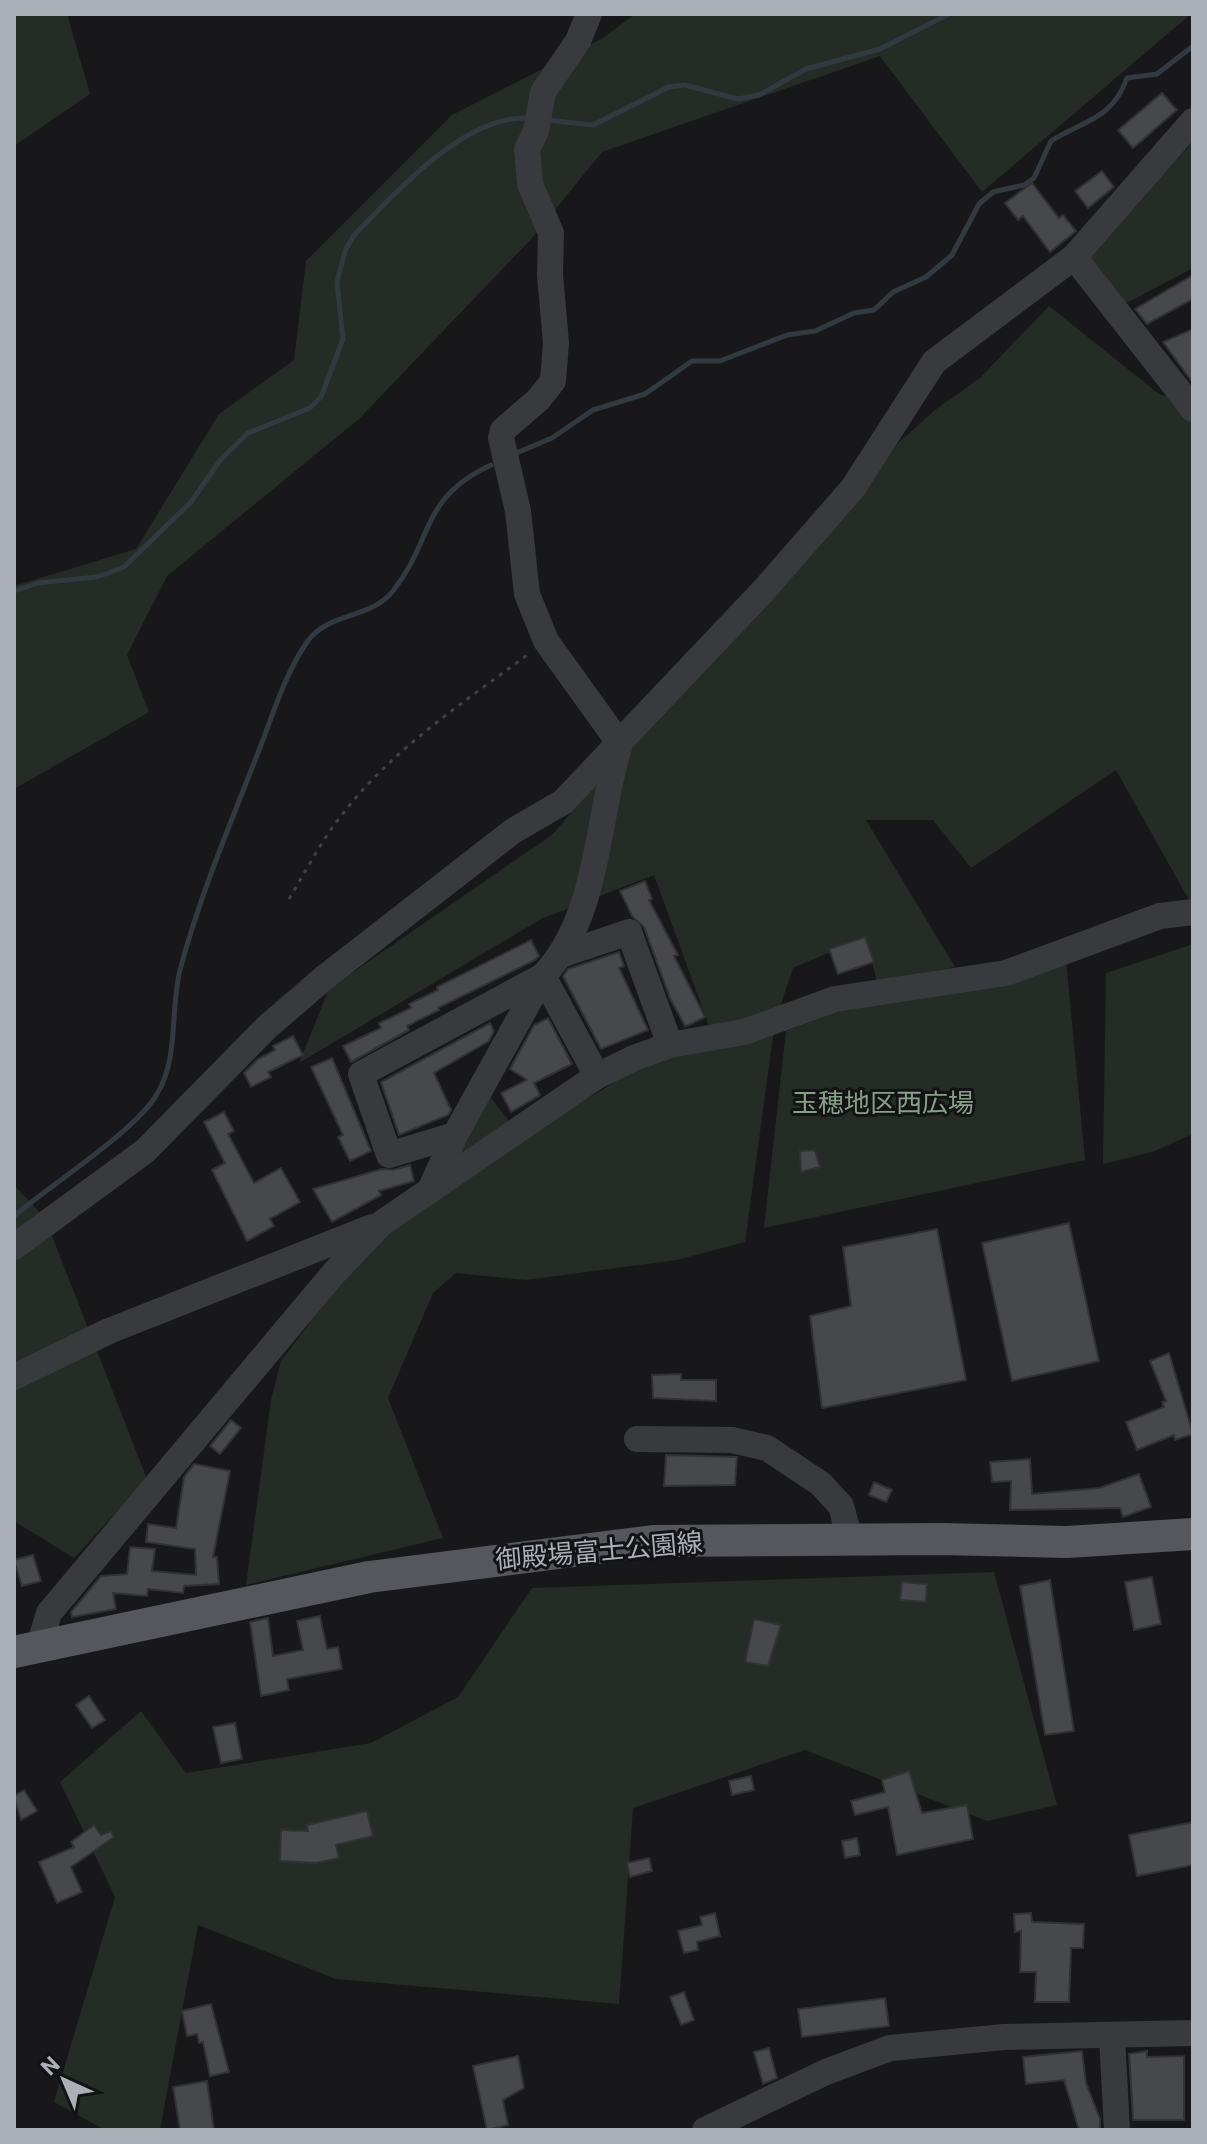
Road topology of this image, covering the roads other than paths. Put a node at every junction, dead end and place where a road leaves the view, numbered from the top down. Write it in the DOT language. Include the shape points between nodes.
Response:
graph roads {
  1 [pos="589,14"];
  2 [pos="1193,121"];
  3 [pos="1074,257"];
  4 [pos="1193,409"];
  5 [pos="620,744"];
  6 [pos="1193,912"];
  7 [pos="564,954"];
  8 [pos="543,976"];
  9 [pos="670,1045"];
  10 [pos="597,1076"];
  11 [pos="455,1135"];
  12 [pos="430,1190"];
  13 [pos="382,1223"];
  14 [pos="14,1247"];
  15 [pos="14,1377"];
  16 [pos="637,1439"];
  17 [pos="1193,1534"];
  18 [pos="850,1539"];
  19 [pos="21,1651"];
  20 [pos="1193,2033"];
  21 [pos="1112,2037"];
  22 [pos="705,2130"];
  23 [pos="1117,2130"];
  1 -- 5 [label="street" via="578,41 543,92 527,149 530,184 551,233 553,381 501,438 518,511 527,594 546,641"];
  2 -- 3 [label="street"];
  3 -- 4 [label="street"];
  3 -- 5 [label="street" via="934,362 853,488"];
  5 -- 7 [label="street" via="585,900"];
  5 -- 14 [label="street" via="563,802 513,831 324,978 266,1028 145,1151"];
  6 -- 9 [label="street" via="1160,916 1006,973 835,999 744,1032"];
  7 -- 8 [label="street"];
  7 -- 9 [label="street" via="629,932"];
  8 -- 10 [label="street"];
  8 -- 11 [label="street"];
  8 -- 11 [label="street" via="361,1074 389,1155"];
  9 -- 10 [label="street"];
  10 -- 12 [label="street"];
  11 -- 12 [label="street"];
  12 -- 13 [label="street"];
  13 -- 15 [label="street" via="109,1331"];
  13 -- 19 [label="street" via="334,1273"];
  16 -- 18 [label="street" via="732,1440 767,1448 821,1484 841,1506"];
  17 -- 18 [label="main road, 御殿場富士公園線" via="1067,1542"];
  18 -- 19 [label="main road, 御殿場富士公園線" via="653,1541 542,1553 369,1577"];
  20 -- 21 [label="street"];
  21 -- 22 [label="street" via="1004,2037 890,2048"];
  21 -- 23 [label="street"];
}
